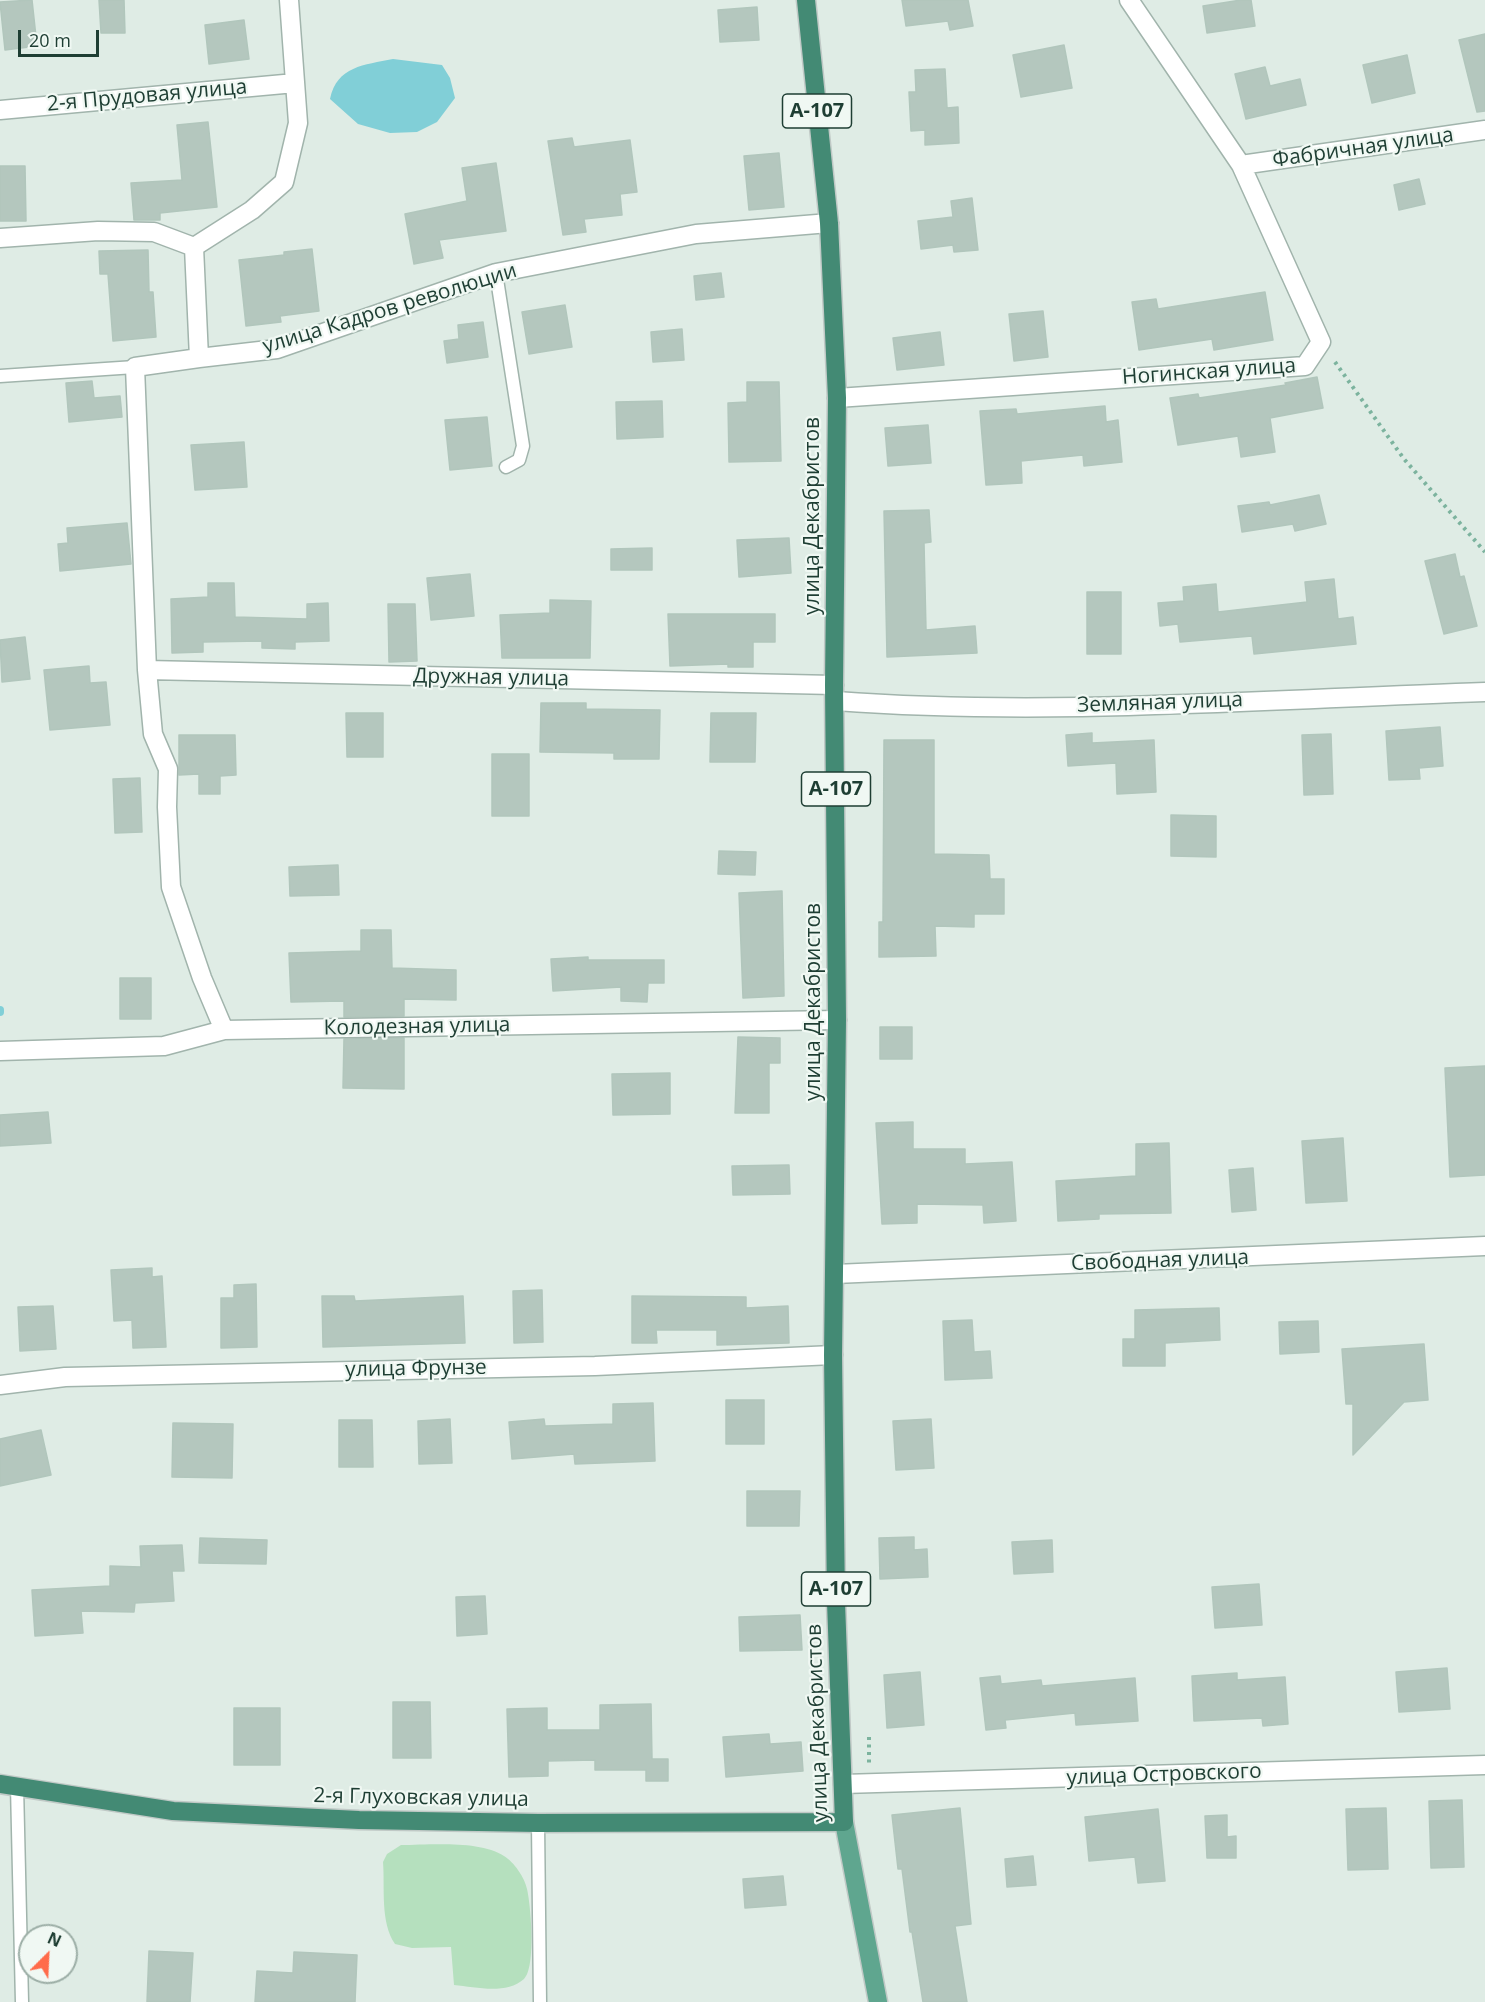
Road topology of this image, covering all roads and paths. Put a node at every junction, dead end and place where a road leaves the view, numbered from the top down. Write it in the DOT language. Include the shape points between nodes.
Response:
graph roads {
  1 [pos="289,0"];
  2 [pos="806,0"];
  3 [pos="1129,0"];
  4 [pos="295,83"];
  5 [pos="0,110"];
  6 [pos="1485,130"];
  7 [pos="1241,165"];
  8 [pos="829,223"];
  9 [pos="0,238"];
  10 [pos="194,247"];
  11 [pos="496,273"];
  12 [pos="1321,342"];
  13 [pos="199,358"];
  14 [pos="135,367"];
  15 [pos="0,376"];
  16 [pos="837,398"];
  17 [pos="506,467"];
  18 [pos="1485,552"];
  19 [pos="147,670"];
  20 [pos="1485,692"];
  21 [pos="835,693"];
  22 [pos="837,1020"];
  23 [pos="224,1030"];
  24 [pos="0,1051"];
  25 [pos="1485,1246"];
  26 [pos="835,1274"];
  27 [pos="833,1355"];
  28 [pos="0,1385"];
  29 [pos="1485,1765"];
  30 [pos="843,1784"];
  31 [pos="9,1785"];
  32 [pos="844,1822"];
  33 [pos="538,1823"];
  34 [pos="22,2002"];
  35 [pos="540,2002"];
  36 [pos="878,2002"];
  1 -- 4 [label="street"];
  2 -- 8 [label="highway, улица Декабристов / А-107"];
  3 -- 7 [label="street, Ногинская улица"];
  4 -- 5 [label="street, 2-я Прудовая улица"];
  4 -- 10 [label="street" via="298,123 284,182 252,210"];
  6 -- 7 [label="street, Фабричная улица"];
  7 -- 12 [label="street, Ногинская улица"];
  8 -- 11 [label="street, улица Кадров революции" via="696,234"];
  8 -- 16 [label="highway, улица Декабристов / А-107"];
  9 -- 10 [label="street" via="154,231"];
  10 -- 13 [label="street"];
  11 -- 13 [label="street, улица Кадров революции" via="277,349"];
  11 -- 17 [label="lane" via="523,446 519,460"];
  12 -- 16 [label="street, Ногинская улица" via="1305,366"];
  12 -- 18 [label="path" via="1404,459"];
  13 -- 14 [label="street, улица Кадров революции"];
  14 -- 15 [label="lane"];
  14 -- 19 [label="street"];
  16 -- 21 [label="highway, улица Декабристов / А-107"];
  19 -- 21 [label="street, Дружная улица"];
  19 -- 23 [label="street" via="153,734 168,769 171,887"];
  20 -- 21 [label="street, Земляная улица" via="1078,706 878,704"];
  21 -- 22 [label="highway, улица Декабристов / А-107"];
  22 -- 23 [label="street, Колодезная улица"];
  22 -- 26 [label="highway, улица Декабристов / А-107"];
  23 -- 24 [label="street, Колодезная улица" via="164,1046"];
  25 -- 26 [label="street, Свободная улица"];
  26 -- 27 [label="highway, улица Декабристов / А-107"];
  27 -- 28 [label="street, улица Фрунзе" via="595,1366 65,1377"];
  27 -- 30 [label="highway, улица Декабристов / А-107"];
  29 -- 30 [label="street, улица Островского"];
  30 -- 32 [label="highway, улица Декабристов / А-107"];
  31 -- 33 [label="highway, 2-я Глуховская улица" via="173,1812"];
  31 -- 34 [label="lane"];
  32 -- 33 [label="highway, 2-я Глуховская улица"];
  32 -- 36 [label="main road, улица Декабристов / А-107"];
  33 -- 35 [label="lane"];
}
